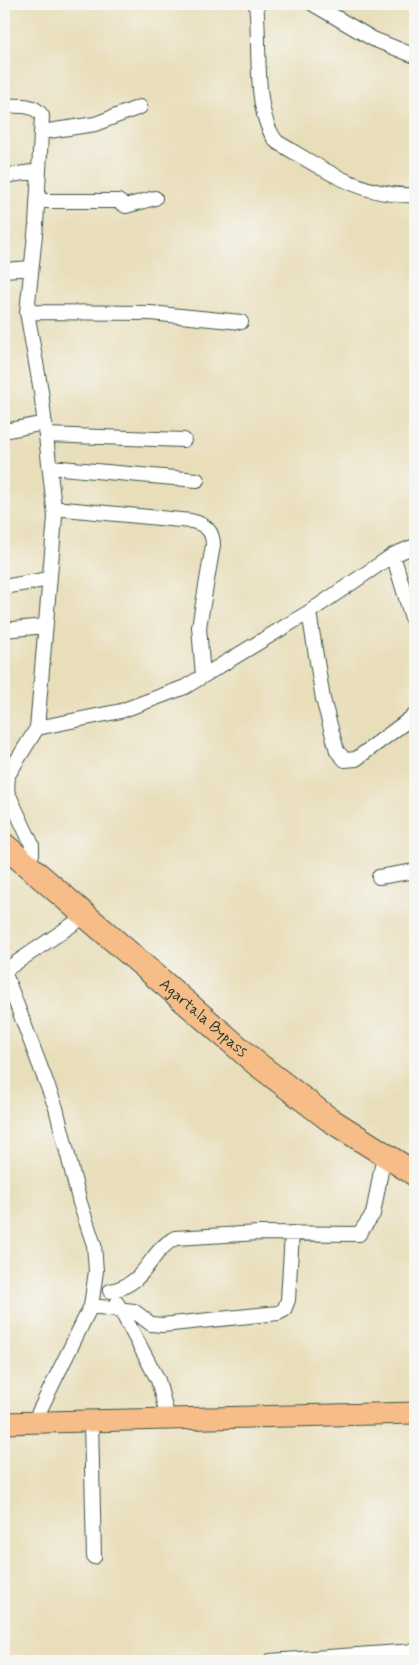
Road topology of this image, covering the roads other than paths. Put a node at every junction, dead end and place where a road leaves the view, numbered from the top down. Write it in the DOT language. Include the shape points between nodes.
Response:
graph roads {
  1 [pos="256,4"];
  2 [pos="313,4"];
  3 [pos="415,56"];
  4 [pos="4,106"];
  5 [pos="140,107"];
  6 [pos="42,132"];
  7 [pos="39,172"];
  8 [pos="4,176"];
  9 [pos="415,195"];
  10 [pos="155,198"];
  11 [pos="37,201"];
  12 [pos="31,268"];
  13 [pos="4,270"];
  14 [pos="27,312"];
  15 [pos="241,322"];
  16 [pos="46,429"];
  17 [pos="4,431"];
  18 [pos="184,440"];
  19 [pos="50,467"];
  20 [pos="197,480"];
  21 [pos="54,508"];
  22 [pos="415,546"];
  23 [pos="393,555"];
  24 [pos="50,579"];
  25 [pos="4,587"];
  26 [pos="308,612"];
  27 [pos="45,626"];
  28 [pos="415,628"];
  29 [pos="4,630"];
  30 [pos="203,676"];
  31 [pos="415,715"];
  32 [pos="37,728"];
  33 [pos="4,845"];
  34 [pos="27,867"];
  35 [pos="415,871"];
  36 [pos="379,877"];
  37 [pos="85,916"];
  38 [pos="4,971"];
  39 [pos="384,1155"];
  40 [pos="415,1174"];
  41 [pos="292,1233"];
  42 [pos="95,1278"];
  43 [pos="110,1291"];
  44 [pos="90,1306"];
  45 [pos="120,1308"];
  46 [pos="415,1413"];
  47 [pos="168,1419"];
  48 [pos="91,1420"];
  49 [pos="4,1422"];
  50 [pos="34,1422"];
  51 [pos="94,1557"];
  52 [pos="415,1651"];
  53 [pos="277,1661"];
  1 -- 9 [label="street" via="262,106 270,133 277,142 341,180 374,192"];
  2 -- 3 [label="street" via="373,39"];
  4 -- 6 [label="street" via="36,109 42,116"];
  5 -- 6 [label="street" via="95,124"];
  6 -- 7 [label="street"];
  7 -- 8 [label="street"];
  7 -- 11 [label="street"];
  10 -- 11 [label="street" via="126,206 118,201"];
  11 -- 12 [label="street"];
  12 -- 13 [label="street"];
  12 -- 14 [label="street"];
  14 -- 15 [label="street" via="150,313"];
  14 -- 16 [label="street"];
  16 -- 17 [label="street"];
  16 -- 18 [label="street"];
  16 -- 19 [label="street"];
  19 -- 20 [label="street"];
  19 -- 21 [label="street"];
  21 -- 24 [label="street" via="56,517"];
  21 -- 30 [label="street" via="191,521 208,529 213,536 213,545 199,627"];
  22 -- 23 [label="street"];
  23 -- 26 [label="street"];
  23 -- 28 [label="street"];
  24 -- 25 [label="street"];
  24 -- 27 [label="street"];
  26 -- 30 [label="street"];
  26 -- 31 [label="street" via="322,698 342,758 356,759"];
  27 -- 29 [label="street"];
  27 -- 32 [label="street"];
  30 -- 32 [label="street" via="185,687 121,711"];
  32 -- 34 [label="street" via="8,775 7,791 32,845"];
  33 -- 34 [label="highway, Agartala Bypass"];
  34 -- 37 [label="highway, Agartala Bypass"];
  35 -- 36 [label="street"];
  37 -- 38 [label="street"];
  37 -- 39 [label="highway, Agartala Bypass" via="256,1063"];
  38 -- 42 [label="street" via="56,1108 94,1244"];
  39 -- 40 [label="highway, Agartala Bypass"];
  39 -- 41 [label="street" via="373,1214 359,1234"];
  41 -- 43 [label="street" via="175,1238 167,1242 142,1274 125,1288"];
  41 -- 45 [label="street" via="288,1300 284,1310 278,1313 162,1325 151,1324 134,1311"];
  42 -- 43 [label="street"];
  42 -- 44 [label="street"];
  43 -- 45 [label="street"];
  44 -- 45 [label="street"];
  44 -- 50 [label="street"];
  45 -- 47 [label="street" via="158,1380"];
  46 -- 47 [label="main road"];
  47 -- 48 [label="main road"];
  48 -- 50 [label="main road"];
  48 -- 51 [label="street"];
  49 -- 50 [label="main road"];
  52 -- 53 [label="street"];
}
